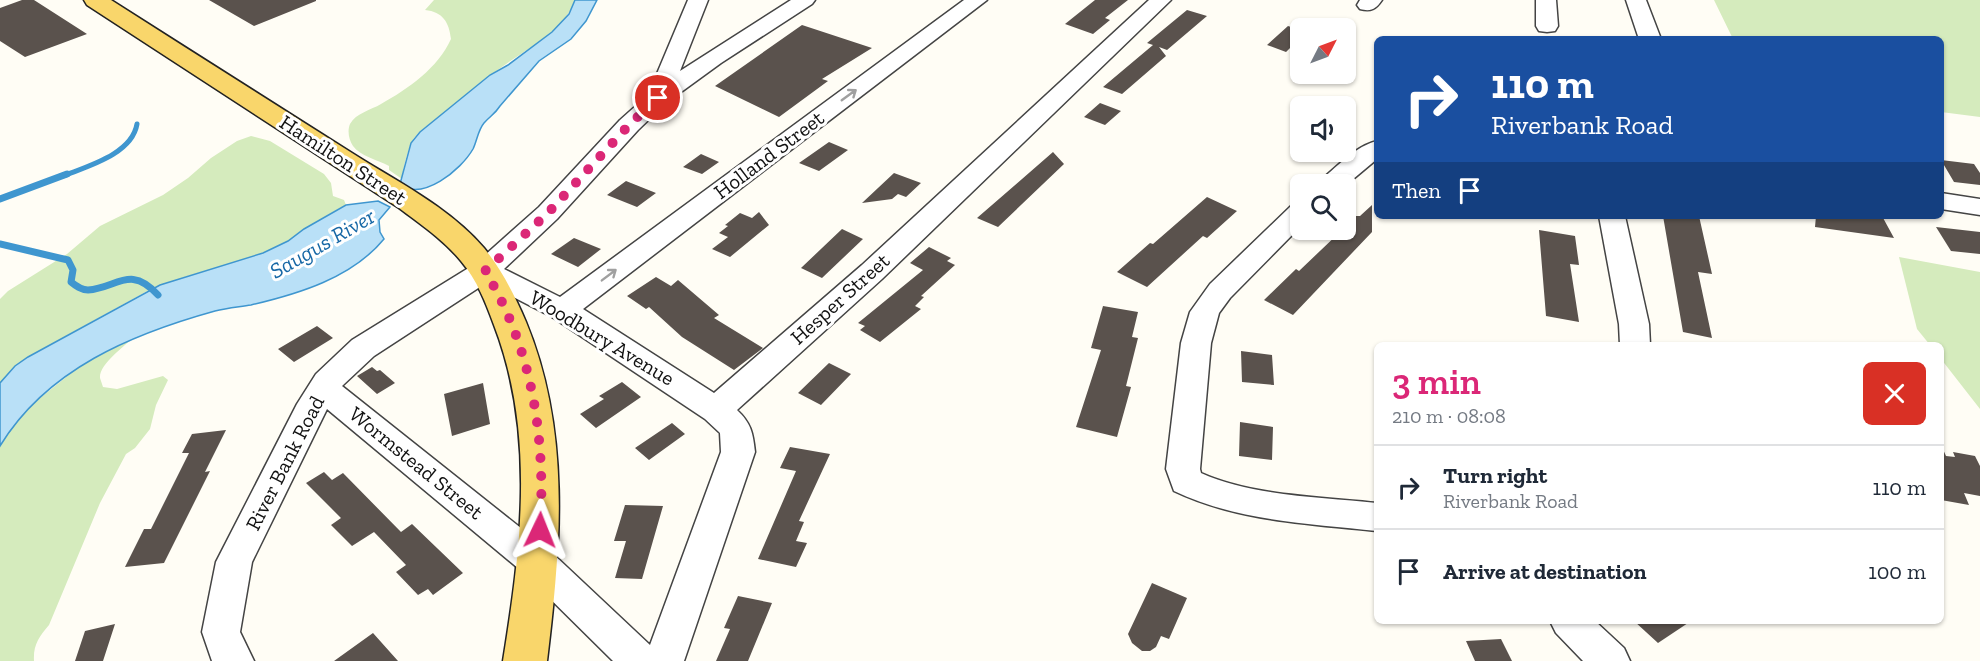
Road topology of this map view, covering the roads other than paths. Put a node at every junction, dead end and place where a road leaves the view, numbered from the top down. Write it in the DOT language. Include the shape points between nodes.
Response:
graph roads {
  1 [pos="95,0"];
  2 [pos="698,0"];
  3 [pos="805,0"];
  4 [pos="977,0"];
  5 [pos="1161,0"];
  6 [pos="1546,0"];
  7 [pos="1636,0"];
  8 [pos="1547,26"];
  9 [pos="1649,36"];
  10 [pos="658,98"];
  11 [pos="1374,150"];
  12 [pos="1343,174"];
  13 [pos="1944,201"];
  14 [pos="1980,207"];
  15 [pos="1613,219"];
  16 [pos="1290,222"];
  17 [pos="485,271"];
  18 [pos="562,310"];
  19 [pos="1635,342"];
  20 [pos="323,388"];
  21 [pos="716,410"];
  22 [pos="1374,518"];
  23 [pos="538,563"];
  24 [pos="1572,624"];
  25 [pos="234,661"];
  26 [pos="525,661"];
  27 [pos="640,661"];
  28 [pos="664,661"];
  29 [pos="1610,661"];
  1 -- 17 [label="main road, Hamilton Street" via="409,202 465,247"];
  2 -- 10 [label="street"];
  3 -- 10 [label="street, River Bank Road"];
  18 -- 4 [label="street, Holland Street, one-way"];
  5 -- 21 [label="street, Hesper Street" via="880,264"];
  6 -- 8 [label="street"];
  7 -- 9 [label="street"];
  10 -- 17 [label="street, River Bank Road" via="548,213"];
  11 -- 12 [label="street"];
  13 -- 14 [label="street"];
  15 -- 19 [label="street"];
  16 -- 22 [label="street" via="1220,291 1205,312 1197,343 1183,469 1186,481 1197,488 1244,500"];
  17 -- 18 [label="street, Woodbury Avenue"];
  17 -- 20 [label="street, River Bank Road" via="363,348"];
  17 -- 23 [label="main road, Hamilton Street" via="524,356 537,413 541,513"];
  18 -- 21 [label="street, Woodbury Avenue"];
  20 -- 23 [label="street, Wormstead Street"];
  20 -- 25 [label="street, River Bank Road" via="234,562 221,632"];
  21 -- 28 [label="street" via="736,429 738,452"];
  23 -- 26 [label="main road, Hamilton Street"];
  23 -- 27 [label="street, Wormstead Street"];
  24 -- 29 [label="street"];
}
